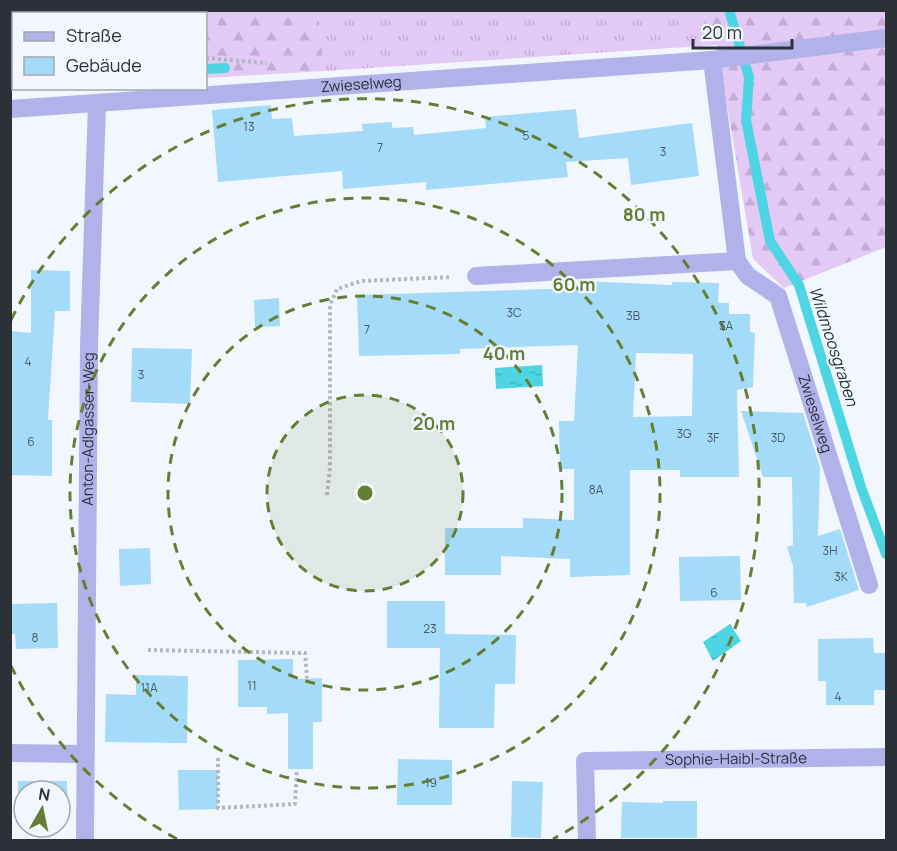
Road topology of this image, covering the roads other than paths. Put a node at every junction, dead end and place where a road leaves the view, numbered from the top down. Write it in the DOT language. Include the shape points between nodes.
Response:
graph roads {
  1 [pos="886,38"];
  2 [pos="721,59"];
  3 [pos="97,104"];
  4 [pos="10,109"];
  5 [pos="737,261"];
  6 [pos="476,276"];
  7 [pos="869,585"];
  8 [pos="10,753"];
  9 [pos="84,754"];
  10 [pos="886,757"];
  11 [pos="85,840"];
  12 [pos="586,840"];
  1 -- 2 [label="street, Zwieselweg"];
  2 -- 3 [label="street, Zwieselweg"];
  2 -- 5 [label="street"];
  3 -- 4 [label="street, Zwieselweg"];
  3 -- 9 [label="street, Anton-Adlgasser-Weg" via="89,346"];
  5 -- 6 [label="street"];
  5 -- 7 [label="street, Zwieselweg" via="748,276 778,296"];
  8 -- 9 [label="street"];
  9 -- 11 [label="street, Anton-Adlgasser-Weg"];
  10 -- 12 [label="street, Sophie-Haibl-Straße" via="585,761"];
}
